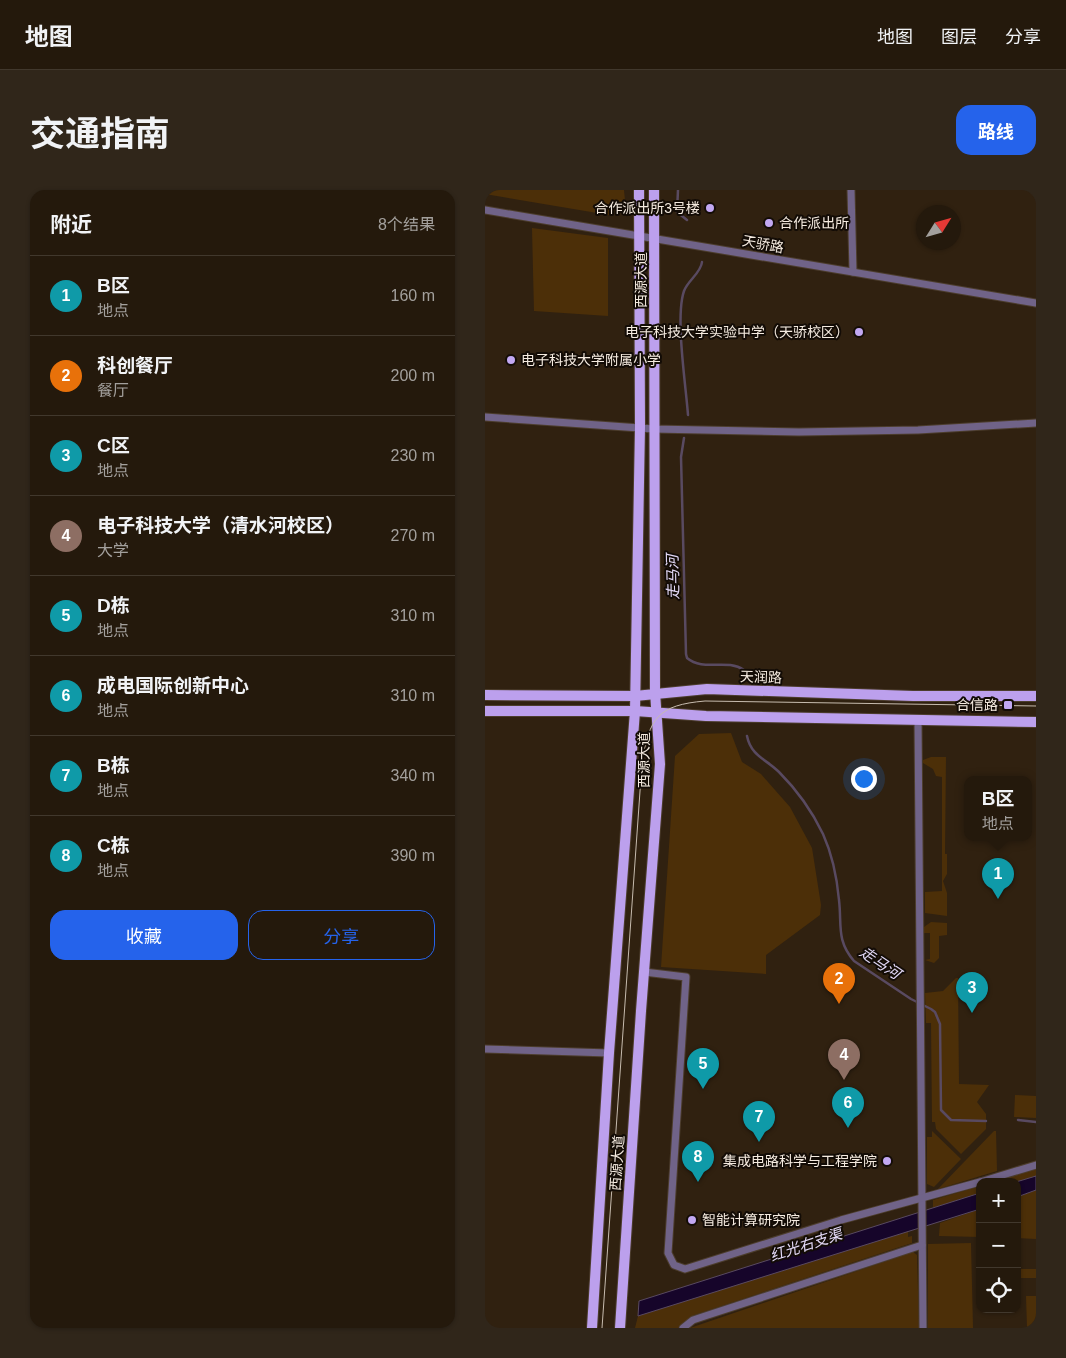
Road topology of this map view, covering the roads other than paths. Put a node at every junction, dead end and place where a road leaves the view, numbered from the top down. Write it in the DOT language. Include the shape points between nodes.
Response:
graph roads {
  1 [pos="639,190"];
  2 [pos="654,190"];
  3 [pos="851,190"];
  4 [pos="485,210"];
  5 [pos="640,236"];
  6 [pos="655,238"];
  7 [pos="853,272"];
  8 [pos="1036,303"];
  9 [pos="485,417"];
  10 [pos="1036,423"];
  11 [pos="640,426"];
  12 [pos="654,429"];
  13 [pos="655,692"];
  14 [pos="485,695"];
  15 [pos="635,696"];
  16 [pos="1036,696"];
  17 [pos="485,711"];
  18 [pos="635,711"];
  19 [pos="656,712"];
  20 [pos="918,720"];
  21 [pos="1036,722"];
  22 [pos="644,972"];
  23 [pos="485,1048"];
  24 [pos="609,1053"];
  25 [pos="1036,1165"];
  26 [pos="993,1178"];
  27 [pos="976,1183"];
  28 [pos="921,1199"];
  29 [pos="922,1245"];
  30 [pos="592,1328"];
  31 [pos="620,1328"];
  32 [pos="683,1328"];
  33 [pos="923,1328"];
  1 -- 5 [label="main road, 西源大道"];
  2 -- 6 [label="main road, 西源大道"];
  3 -- 7 [label="street"];
  4 -- 5 [label="street, 天骄路"];
  5 -- 6 [label="street, 天骄路"];
  5 -- 11 [label="main road, 西源大道"];
  6 -- 7 [label="street, 天骄路"];
  6 -- 12 [label="main road, 西源大道"];
  7 -- 8 [label="street, 天骄路"];
  9 -- 11 [label="street"];
  10 -- 12 [label="street" via="809,432"];
  11 -- 12 [label="street"];
  11 -- 15 [label="main road, 西源大道"];
  12 -- 13 [label="main road, 西源大道"];
  13 -- 15 [label="main road, 天润路"];
  13 -- 16 [label="main road, 天润路" via="707,689 913,696"];
  13 -- 19 [label="main road, 西源大道"];
  14 -- 15 [label="main road, 天润路"];
  15 -- 18 [label="main road, 西源大道"];
  17 -- 18 [label="main road"];
  18 -- 19 [label="main road"];
  18 -- 24 [label="main road, 西源大道"];
  19 -- 20 [label="main road"];
  19 -- 22 [label="main road, 西源大道" via="660,764"];
  20 -- 21 [label="main road"];
  20 -- 28 [label="street"];
  22 -- 28 [label="street" via="686,977 668,1253 673,1265 685,1269 841,1220"];
  22 -- 31 [label="main road, 西源大道"];
  23 -- 24 [label="street"];
  24 -- 30 [label="main road, 西源大道"];
  25 -- 26 [label="street"];
  27 -- 28 [label="street"];
  28 -- 29 [label="street"];
  29 -- 32 [label="street" via="693,1320"];
  29 -- 33 [label="street"];
}
